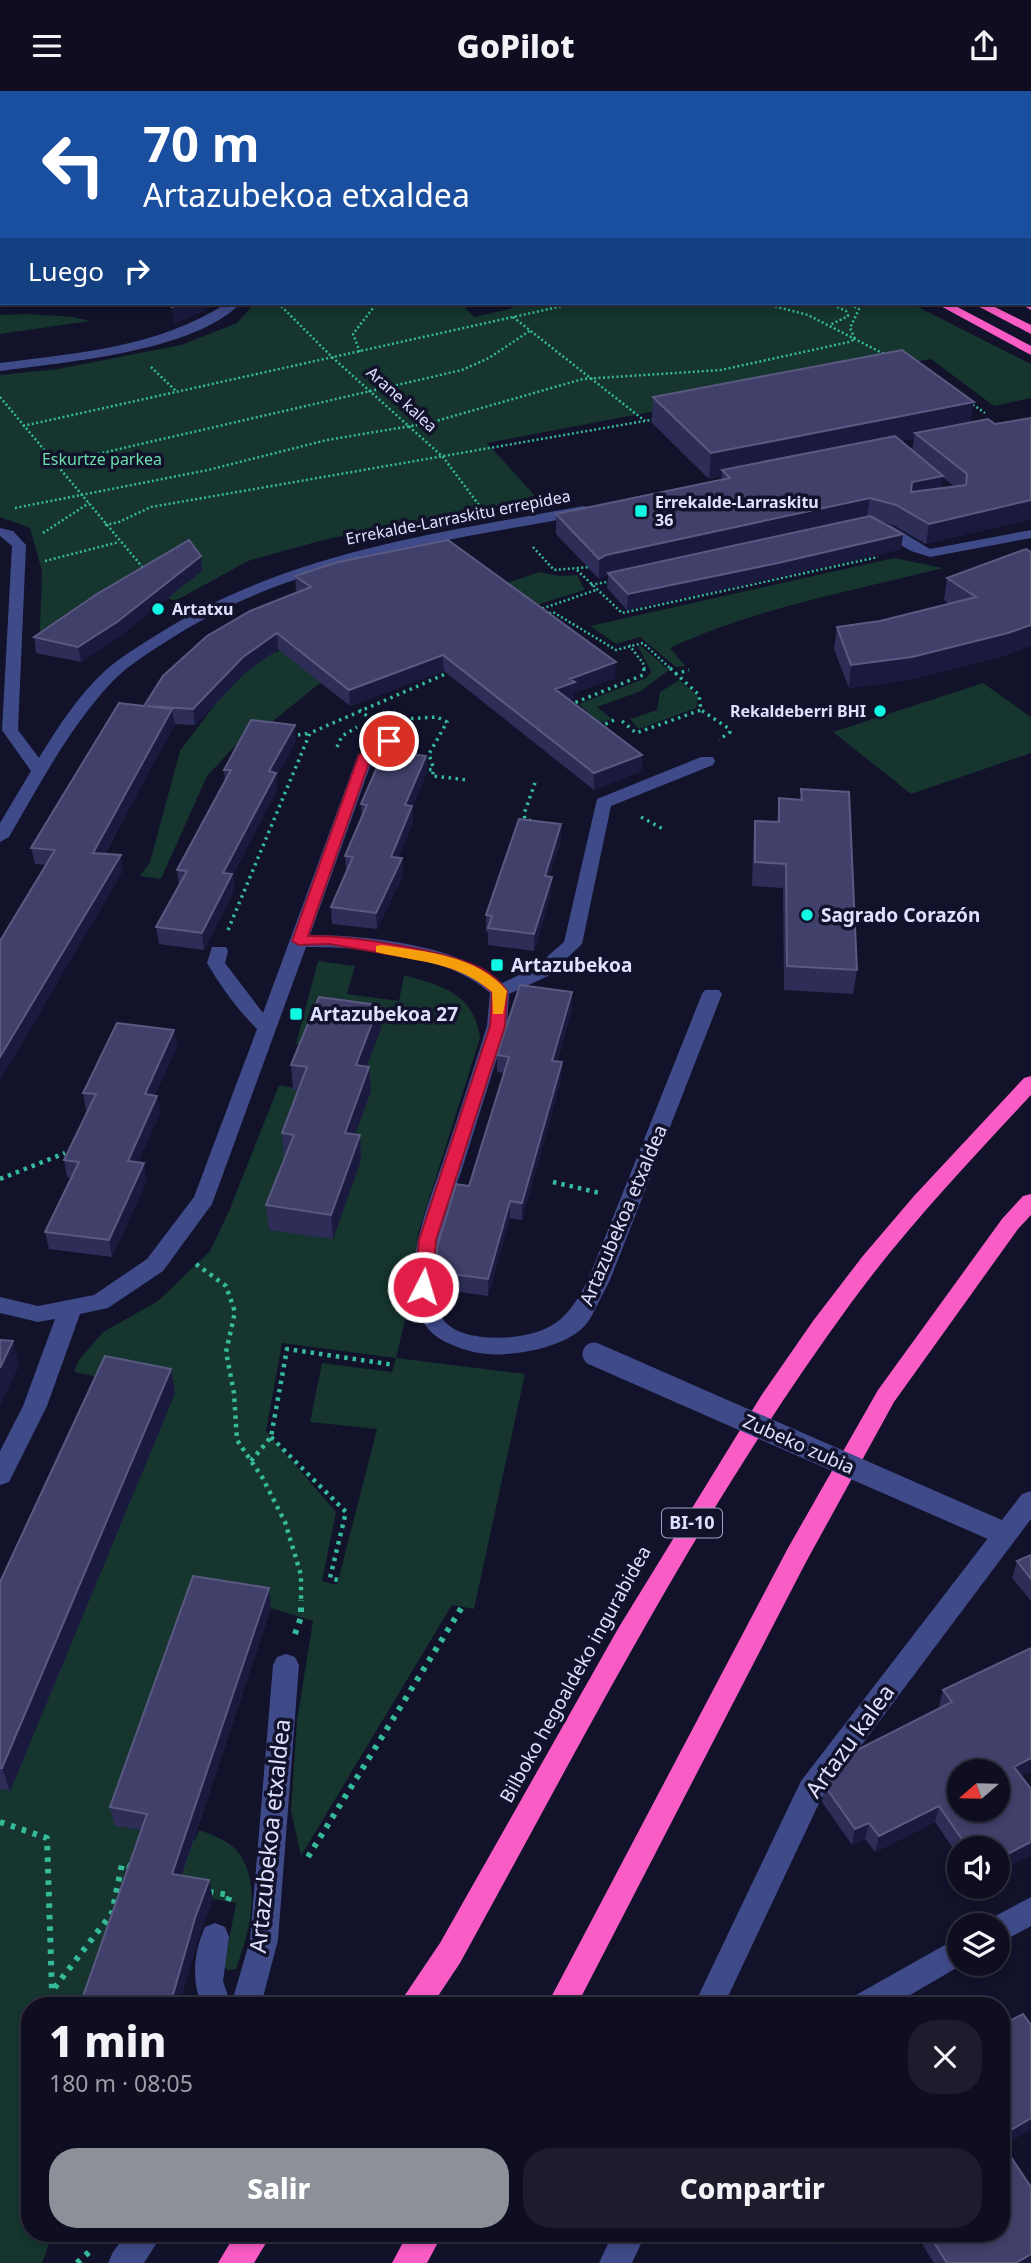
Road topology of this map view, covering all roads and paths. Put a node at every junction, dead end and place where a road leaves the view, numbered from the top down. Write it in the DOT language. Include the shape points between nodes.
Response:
graph roads {
  1 [pos="232,305"];
  2 [pos="280,305"];
  3 [pos="375,305"];
  4 [pos="563,305"];
  5 [pos="770,305"];
  6 [pos="833,305"];
  7 [pos="851,305"];
  8 [pos="945,305"];
  9 [pos="982,305"];
  10 [pos="556,306"];
  11 [pos="512,316"];
  12 [pos="829,325"];
  13 [pos="531,330"];
  14 [pos="1031,330"];
  15 [pos="855,339"];
  16 [pos="1031,351"];
  17 [pos="360,352"];
  18 [pos="890,357"];
  19 [pos="333,358"];
  20 [pos="144,360"];
  21 [pos="0,367"];
  22 [pos="590,377"];
  23 [pos="369,391"];
  24 [pos="178,393"];
  25 [pos="0,397"];
  26 [pos="964,398"];
  27 [pos="985,413"];
  28 [pos="659,418"];
  29 [pos="645,421"];
  30 [pos="23,426"];
  31 [pos="408,426"];
  32 [pos="443,457"];
  33 [pos="54,464"];
  34 [pos="81,494"];
  35 [pos="89,503"];
  36 [pos="600,507"];
  37 [pos="12,509"];
  38 [pos="868,524"];
  39 [pos="105,525"];
  40 [pos="496,527"];
  41 [pos="0,532"];
  42 [pos="1031,534"];
  43 [pos="38,537"];
  44 [pos="527,539"];
  45 [pos="119,542"];
  46 [pos="878,557"];
  47 [pos="41,562"];
  48 [pos="590,568"];
  49 [pos="577,571"];
  50 [pos="151,577"];
  51 [pos="606,582"];
  52 [pos="591,585"];
  53 [pos="596,590"];
  54 [pos="541,617"];
  55 [pos="551,626"];
  56 [pos="629,645"];
  57 [pos="689,670"];
  58 [pos="453,671"];
  59 [pos="675,674"];
  60 [pos="565,708"];
  61 [pos="359,710"];
  62 [pos="701,710"];
  63 [pos="395,720"];
  64 [pos="614,720"];
  65 [pos="622,721"];
  66 [pos="385,722"];
  67 [pos="594,729"];
  68 [pos="310,733"];
  69 [pos="282,735"];
  70 [pos="389,741"];
  71 [pos="707,761"];
  72 [pos="410,768"];
  73 [pos="434,770"];
  74 [pos="39,771"];
  75 [pos="468,780"];
  76 [pos="536,780"];
  77 [pos="538,824"];
  78 [pos="0,837"];
  79 [pos="299,941"];
  80 [pos="219,951"];
  81 [pos="500,991"];
  82 [pos="712,995"];
  83 [pos="268,1029"];
  84 [pos="1031,1083"];
  85 [pos="65,1153"];
  86 [pos="0,1179"];
  87 [pos="553,1182"];
  88 [pos="566,1185"];
  89 [pos="1031,1201"];
  90 [pos="196,1264"];
  91 [pos="0,1305"];
  92 [pos="71,1307"];
  93 [pos="594,1354"];
  94 [pos="394,1365"];
  95 [pos="271,1437"];
  96 [pos="251,1461"];
  97 [pos="0,1475"];
  98 [pos="1031,1501"];
  99 [pos="1005,1534"];
  100 [pos="338,1580"];
  101 [pos="462,1607"];
  102 [pos="286,1665"];
  103 [pos="0,1822"];
  104 [pos="306,1861"];
  105 [pos="149,1873"];
  106 [pos="201,1892"];
  107 [pos="212,1892"];
  108 [pos="1031,1911"];
  109 [pos="1010,1923"];
  110 [pos="215,1937"];
  111 [pos="947,1958"];
  112 [pos="213,1997"];
  113 [pos="248,1997"];
  114 [pos="420,1997"];
  115 [pos="566,1997"];
  116 [pos="713,1997"];
  117 [pos="880,1997"];
  118 [pos="140,2242"];
  119 [pos="249,2242"];
  120 [pos="421,2242"];
  121 [pos="626,2242"];
  122 [pos="124,2263"];
  123 [pos="234,2263"];
  124 [pos="408,2263"];
  125 [pos="615,2263"];
  1 -- 21 [label="street" via="192,328 160,339"];
  2 -- 19 [label="path, Arane kalea"];
  3 -- 17 [label="path" via="353,334"];
  4 -- 10 [label="path"];
  5 -- 12 [label="path"];
  6 -- 12 [label="path" via="848,316"];
  7 -- 15 [label="path" via="859,309 850,328"];
  8 -- 16 [label="highway"];
  9 -- 14 [label="highway"];
  10 -- 11 [label="path"];
  11 -- 13 [label="path"];
  11 -- 17 [label="path"];
  12 -- 15 [label="path"];
  13 -- 22 [label="path"];
  13 -- 23 [label="path" via="462,370"];
  15 -- 18 [label="path"];
  15 -- 22 [label="path" via="721,370"];
  17 -- 19 [label="path"];
  19 -- 23 [label="path, Arane kalea"];
  19 -- 24 [label="path"];
  20 -- 24 [label="path"];
  22 -- 29 [label="path"];
  22 -- 31 [label="path"];
  23 -- 31 [label="path, Arane kalea"];
  23 -- 33 [label="path"];
  24 -- 30 [label="path"];
  25 -- 30 [label="path"];
  26 -- 27 [label="path"];
  28 -- 29 [label="path"];
  29 -- 32 [label="path"];
  30 -- 33 [label="path"];
  31 -- 32 [label="path, Arane kalea"];
  31 -- 34 [label="path"];
  32 -- 39 [label="path" via="151,507"];
  32 -- 40 [label="path, Arane kalea"];
  33 -- 34 [label="path"];
  34 -- 35 [label="path"];
  34 -- 37 [label="path"];
  35 -- 39 [label="path"];
  35 -- 43 [label="path"];
  36 -- 40 [label="street, Errekalde-Larraskitu errepidea"];
  38 -- 42 [label="street" via="889,528 918,551 930,553"];
  39 -- 45 [label="path"];
  40 -- 74 [label="street, Errekalde-Larraskitu errepidea" via="338,559 262,585 210,610 107,677"];
  41 -- 74 [label="street" via="19,545 10,730"];
  44 -- 49 [label="path" via="554,570"];
  45 -- 47 [label="path"];
  45 -- 50 [label="path"];
  46 -- 53 [label="path" via="622,613"];
  48 -- 49 [label="path"];
  49 -- 52 [label="path"];
  51 -- 52 [label="path"];
  52 -- 53 [label="path"];
  53 -- 54 [label="path" via="535,612"];
  54 -- 55 [label="path"];
  54 -- 56 [label="path" via="552,612 616,650"];
  56 -- 59 [label="path" via="643,643"];
  56 -- 60 [label="path" via="643,663 643,675"];
  57 -- 59 [label="path"];
  58 -- 61 [label="path"];
  59 -- 62 [label="path" via="699,695"];
  61 -- 66 [label="path" via="376,723"];
  61 -- 68 [label="path"];
  62 -- 65 [label="path" via="636,733"];
  62 -- 71 [label="path" via="730,733 707,746"];
  63 -- 73 [label="path" via="437,717 447,722 429,754"];
  64 -- 67 [label="path"];
  68 -- 69 [label="path"];
  68 -- 80 [label="path"];
  70 -- 79 [label="street" via="366,755"];
  71 -- 81 [label="street" via="603,803 573,944 541,972"];
  72 -- 73 [label="path"];
  73 -- 75 [label="path" via="432,776"];
  74 -- 78 [label="street, Errekalde-Larraskitu errepidea"];
  76 -- 77 [label="path" via="524,814"];
  79 -- 81 [label="street" via="329,940 438,958 478,973"];
  79 -- 83 [label="street"];
  80 -- 83 [label="street" via="216,963 240,1003"];
  81 -- 82 [label="street, Artazubekoa etxaldea" via="497,1026 428,1240 423,1287 430,1319 443,1332 491,1347 516,1346 555,1335 580,1317 599,1280"];
  83 -- 92 [label="street" via="204,1199 155,1265 100,1302"];
  84 -- 114 [label="highway, Bilboko hegoaldeko ingurabidea / BI-10" via="932,1188 822,1325 689,1527 450,1953"];
  85 -- 86 [label="path"];
  87 -- 88 [label="path"];
  89 -- 115 [label="highway" via="886,1396 797,1555"];
  90 -- 96 [label="path" via="226,1286 235,1312 226,1352 237,1440"];
  91 -- 92 [label="street" via="38,1314"];
  92 -- 97 [label="street" via="34,1406"];
  93 -- 99 [label="street, Zubeko zubia, bridge"];
  94 -- 95 [label="path" via="287,1349"];
  95 -- 96 [label="path"];
  95 -- 100 [label="path" via="346,1512 330,1578"];
  96 -- 102 [label="path" via="285,1522 301,1575 300,1617"];
  98 -- 99 [label="street, Artazu kalea"];
  99 -- 116 [label="street, Artazu kalea" via="811,1790"];
  101 -- 104 [label="path"];
  102 -- 113 [label="street, Artazubekoa etxaldea" via="264,1940"];
  103 -- 105 [label="path" via="47,1838 52,1990 112,1913 122,1864"];
  106 -- 107 [label="path"];
  108 -- 109 [label="street"];
  110 -- 112 [label="street" via="208,1981"];
  111 -- 117 [label="street"];
  118 -- 122 [label="street"];
  119 -- 123 [label="highway"];
  120 -- 124 [label="highway"];
  121 -- 125 [label="street"];
}
